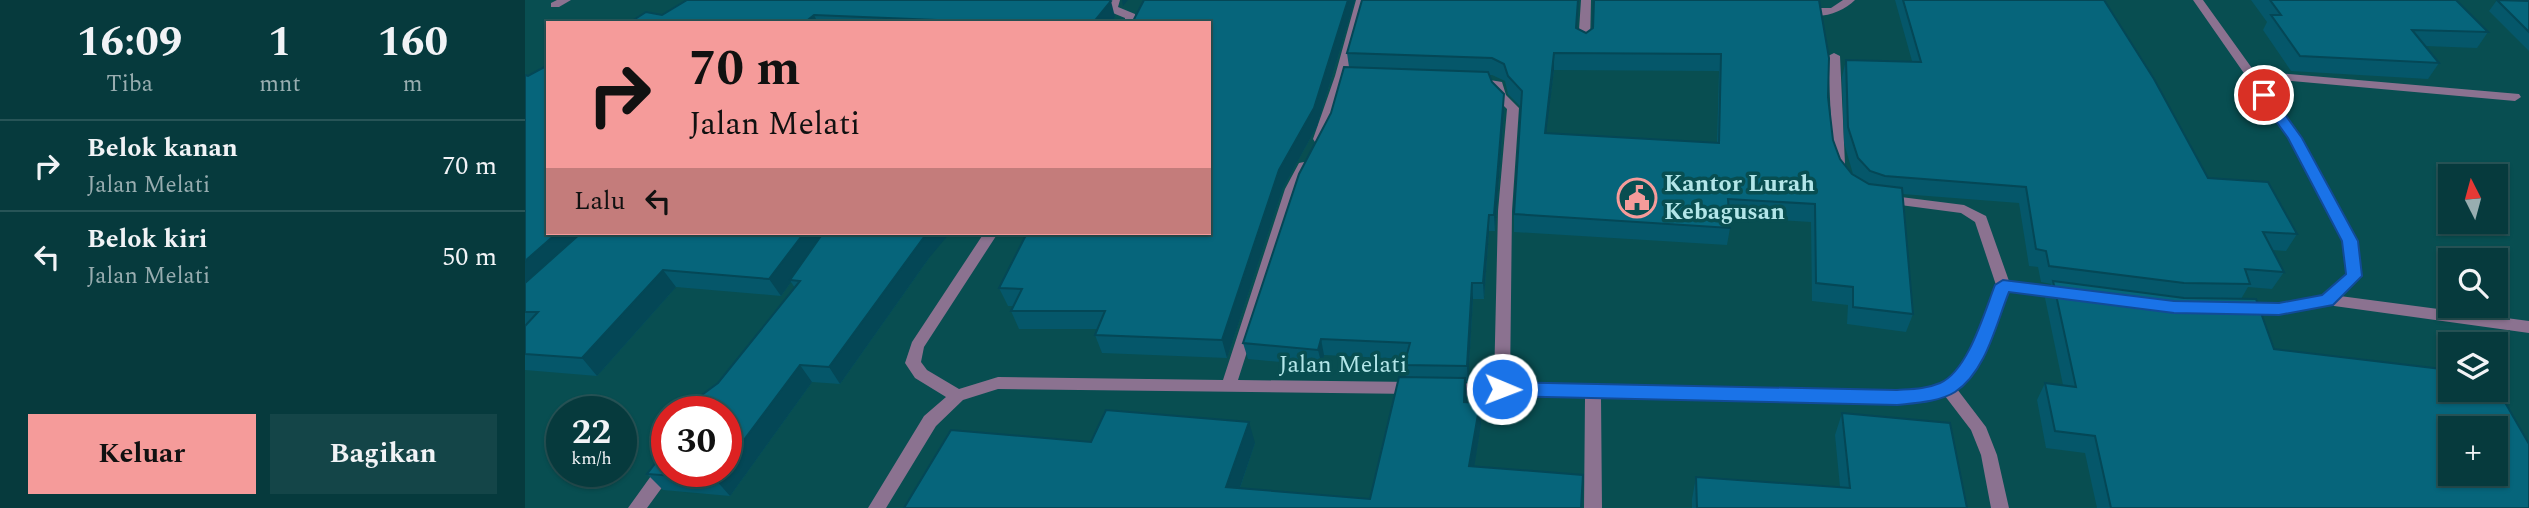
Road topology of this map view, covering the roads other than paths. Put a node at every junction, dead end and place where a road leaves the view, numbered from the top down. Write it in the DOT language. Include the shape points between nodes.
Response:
graph roads {
  1 [pos="1115,0"];
  2 [pos="1361,0"];
  3 [pos="1586,0"];
  4 [pos="1850,0"];
  5 [pos="2198,0"];
  6 [pos="1794,11"];
  7 [pos="1130,21"];
  8 [pos="1584,44"];
  9 [pos="1834,56"];
  10 [pos="2248,74"];
  11 [pos="1465,80"];
  12 [pos="2515,97"];
  13 [pos="1844,178"];
  14 [pos="1869,195"];
  15 [pos="990,235"];
  16 [pos="2003,285"];
  17 [pos="2082,295"];
  18 [pos="2327,300"];
  19 [pos="2226,308"];
  20 [pos="2529,327"];
  21 [pos="1228,387"];
  22 [pos="1948,388"];
  23 [pos="1502,389"];
  24 [pos="1593,391"];
  25 [pos="957,396"];
  26 [pos="652,487"];
  27 [pos="637,508"];
  28 [pos="877,508"];
  29 [pos="1593,508"];
  30 [pos="2000,508"];
  1 -- 7 [label="street" via="1112,9 1131,16"];
  2 -- 21 [label="street" via="1348,76 1293,189"];
  3 -- 8 [label="street"];
  4 -- 6 [label="street" via="1833,11"];
  5 -- 10 [label="street"];
  9 -- 13 [label="street" via="1836,156"];
  10 -- 12 [label="street"];
  10 -- 18 [label="street" via="2295,138 2350,241 2354,276"];
  11 -- 23 [label="street" via="1495,83 1500,96 1513,108"];
  14 -- 16 [label="street" via="1963,209 1981,219"];
  15 -- 25 [label="street" via="917,346 913,363 921,374"];
  16 -- 17 [label="street"];
  16 -- 22 [label="street" via="1974,358"];
  18 -- 19 [label="street" via="2279,309"];
  18 -- 20 [label="street"];
  21 -- 23 [label="street, Jalan Melati"];
  21 -- 25 [label="street, Jalan Melati" via="998,383"];
  22 -- 24 [label="street, Jalan Melati" via="1897,398"];
  22 -- 30 [label="street" via="1978,427"];
  23 -- 24 [label="street, Jalan Melati"];
  24 -- 29 [label="street"];
  25 -- 28 [label="street, Jalan Melati" via="930,421"];
  26 -- 27 [label="street"];
}
